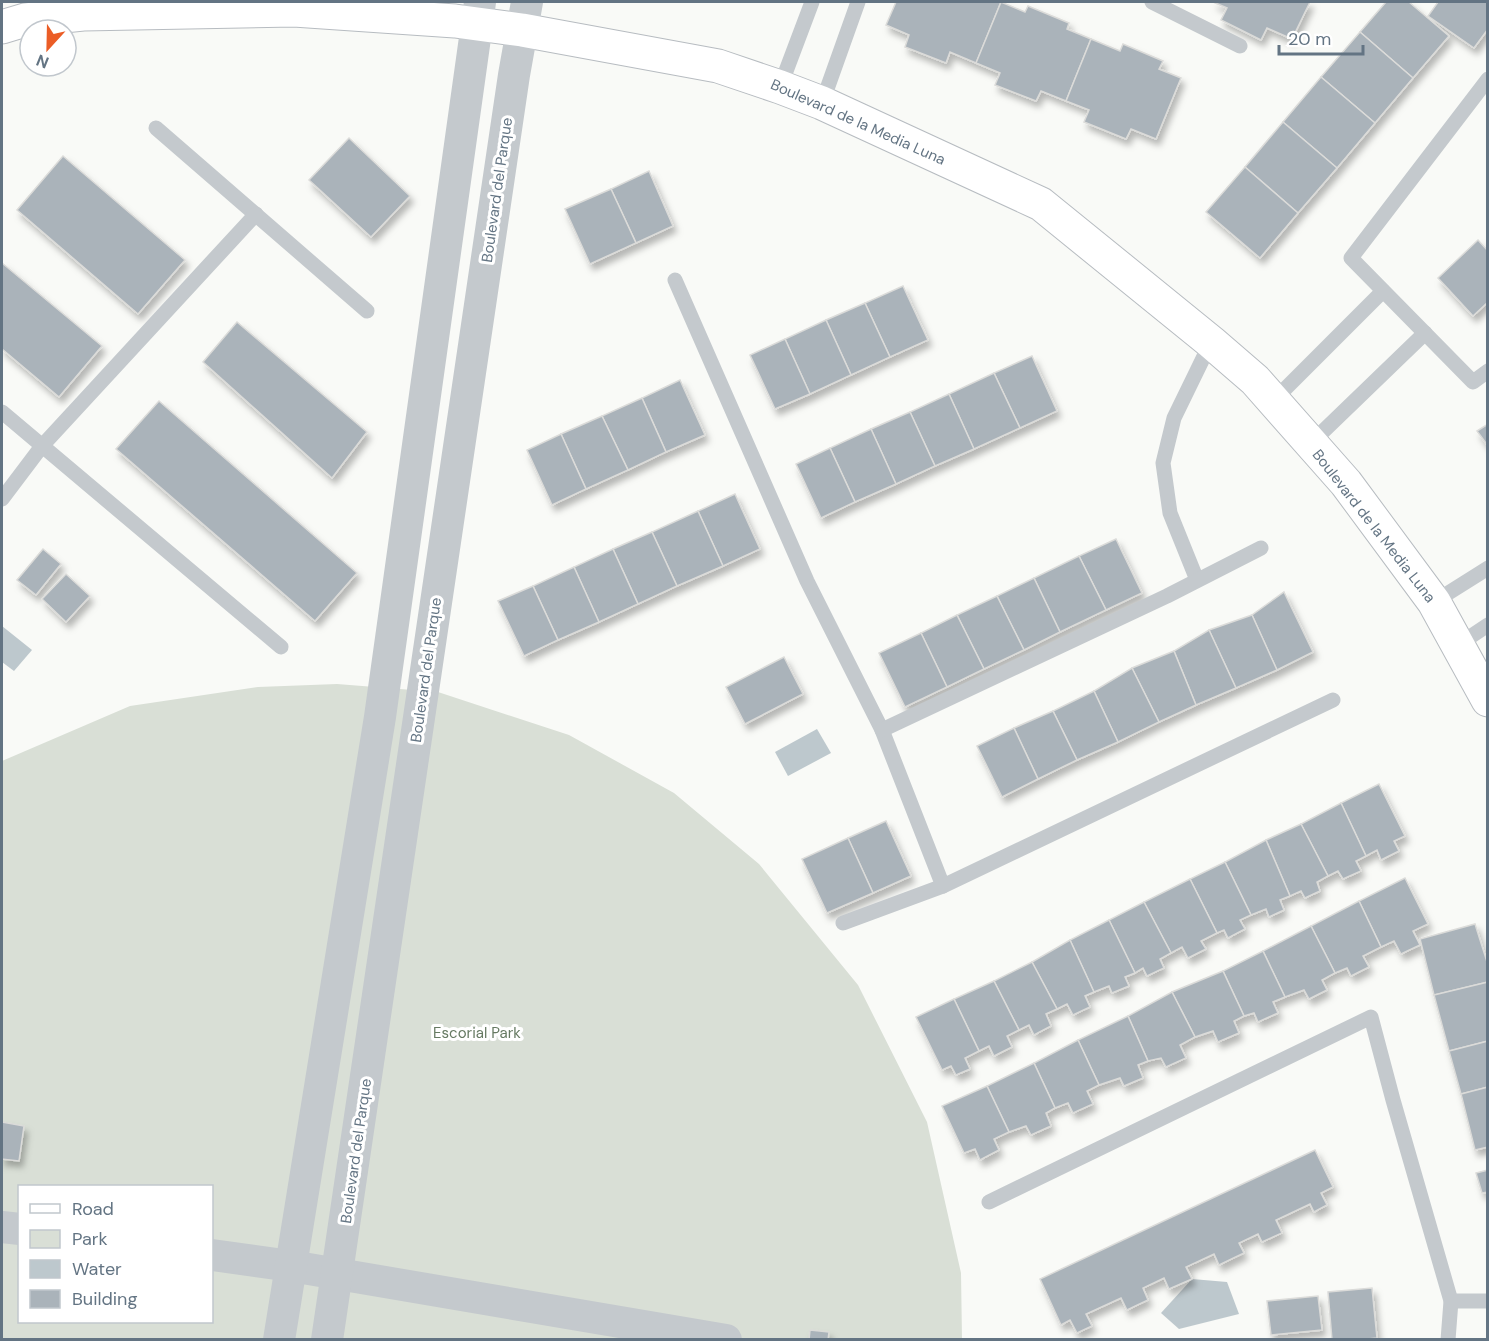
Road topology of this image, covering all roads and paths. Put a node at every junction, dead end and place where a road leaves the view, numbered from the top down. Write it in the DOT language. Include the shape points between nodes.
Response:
graph roads {
  1 [pos="812,2"];
  2 [pos="858,2"];
  3 [pos="1152,2"];
  4 [pos="80,8"];
  5 [pos="479,13"];
  6 [pos="524,16"];
  7 [pos="2,27"];
  8 [pos="1240,46"];
  9 [pos="1488,79"];
  10 [pos="780,87"];
  11 [pos="822,104"];
  12 [pos="156,128"];
  13 [pos="256,214"];
  14 [pos="675,280"];
  15 [pos="1383,291"];
  16 [pos="367,311"];
  17 [pos="1425,333"];
  18 [pos="1211,342"];
  19 [pos="1488,371"];
  20 [pos="1273,401"];
  21 [pos="2,412"];
  22 [pos="1311,443"];
  23 [pos="42,446"];
  24 [pos="2,499"];
  25 [pos="1261,548"];
  26 [pos="1488,568"];
  27 [pos="1197,580"];
  28 [pos="1434,602"];
  29 [pos="1488,625"];
  30 [pos="1458,645"];
  31 [pos="281,647"];
  32 [pos="1333,700"];
  33 [pos="1488,700"];
  34 [pos="882,730"];
  35 [pos="943,886"];
  36 [pos="843,923"];
  37 [pos="989,1202"];
  38 [pos="2,1227"];
  39 [pos="18,1229"];
  40 [pos="213,1255"];
  41 [pos="291,1266"];
  42 [pos="338,1274"];
  43 [pos="1450,1301"];
  44 [pos="1488,1301"];
  45 [pos="279,1340"];
  46 [pos="327,1340"];
  47 [pos="726,1340"];
  48 [pos="1448,1340"];
  1 -- 10 [label="lane"];
  2 -- 11 [label="lane"];
  3 -- 8 [label="lane"];
  4 -- 5 [label="street, Boulevard de la Media Luna" via="294,10 455,21"];
  4 -- 7 [label="street, Boulevard de la Media Luna"];
  5 -- 6 [label="street, Boulevard de la Media Luna"];
  5 -- 41 [label="street" via="380,717"];
  6 -- 10 [label="street, Boulevard de la Media Luna" via="718,66"];
  6 -- 42 [label="street, Boulevard del Parque"];
  9 -- 15 [label="lane" via="1351,258"];
  10 -- 11 [label="street, Boulevard de la Media Luna"];
  11 -- 18 [label="street, Boulevard de la Media Luna" via="1041,204"];
  12 -- 13 [label="lane"];
  13 -- 16 [label="lane"];
  13 -- 23 [label="lane"];
  14 -- 34 [label="lane" via="807,581"];
  15 -- 17 [label="lane"];
  15 -- 20 [label="lane"];
  17 -- 19 [label="lane" via="1473,382"];
  17 -- 22 [label="lane"];
  18 -- 20 [label="street, Boulevard de la Media Luna"];
  18 -- 27 [label="lane" via="1174,418 1163,464 1170,513"];
  20 -- 22 [label="street, Boulevard de la Media Luna"];
  21 -- 23 [label="lane"];
  22 -- 28 [label="street, Boulevard de la Media Luna" via="1346,483"];
  23 -- 24 [label="lane"];
  23 -- 31 [label="lane"];
  25 -- 27 [label="lane"];
  26 -- 28 [label="lane"];
  27 -- 34 [label="lane"];
  28 -- 30 [label="street, Boulevard de la Media Luna"];
  29 -- 30 [label="lane"];
  30 -- 33 [label="street, Boulevard de la Media Luna"];
  32 -- 35 [label="lane"];
  34 -- 35 [label="lane"];
  35 -- 36 [label="lane"];
  37 -- 43 [label="lane" via="1371,1017"];
  38 -- 39 [label="street"];
  40 -- 41 [label="street"];
  41 -- 42 [label="street"];
  41 -- 45 [label="street"];
  42 -- 46 [label="street, Boulevard del Parque"];
  42 -- 47 [label="street"];
  43 -- 44 [label="lane"];
  43 -- 48 [label="lane"];
}
